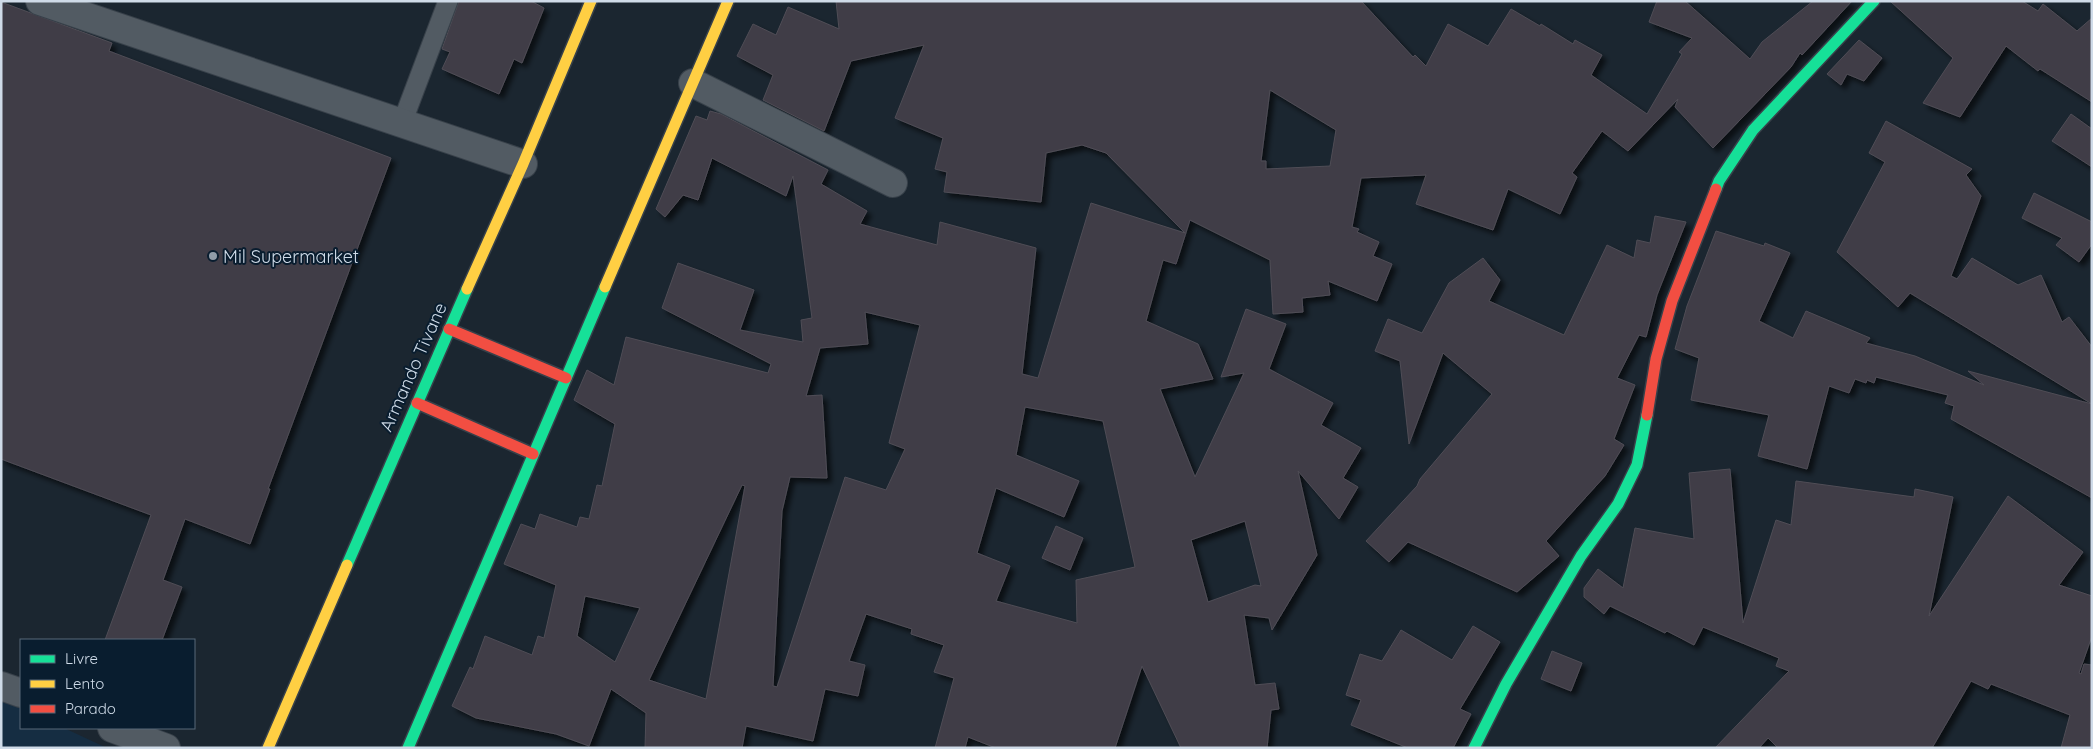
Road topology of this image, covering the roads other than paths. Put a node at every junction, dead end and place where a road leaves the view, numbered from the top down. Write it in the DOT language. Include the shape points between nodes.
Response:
graph roads {
  1 [pos="40,1"];
  2 [pos="448,1"];
  3 [pos="591,1"];
  4 [pos="728,1"];
  5 [pos="1874,1"];
  6 [pos="692,83"];
  7 [pos="402,123"];
  8 [pos="523,164"];
  9 [pos="893,184"];
  10 [pos="449,328"];
  11 [pos="566,378"];
  12 [pos="417,402"];
  13 [pos="533,454"];
  14 [pos="1,686"];
  15 [pos="20,693"];
  16 [pos="115,729"];
  17 [pos="166,748"];
  18 [pos="268,748"];
  19 [pos="408,748"];
  20 [pos="1474,748"];
  1 -- 7 [label="street"];
  2 -- 7 [label="lane"];
  3 -- 8 [label="street, Armando Tivane"];
  4 -- 6 [label="street"];
  5 -- 20 [label="street" via="1753,130 1719,181 1672,301 1656,359 1637,465 1618,504 1581,556 1506,684"];
  6 -- 9 [label="street"];
  6 -- 11 [label="street"];
  7 -- 8 [label="street"];
  8 -- 10 [label="street, Armando Tivane"];
  10 -- 11 [label="street"];
  10 -- 12 [label="street, Armando Tivane"];
  11 -- 13 [label="street"];
  12 -- 13 [label="street"];
  12 -- 18 [label="street, Armando Tivane"];
  13 -- 19 [label="street"];
  14 -- 15 [label="street"];
  16 -- 17 [label="street"];
}
